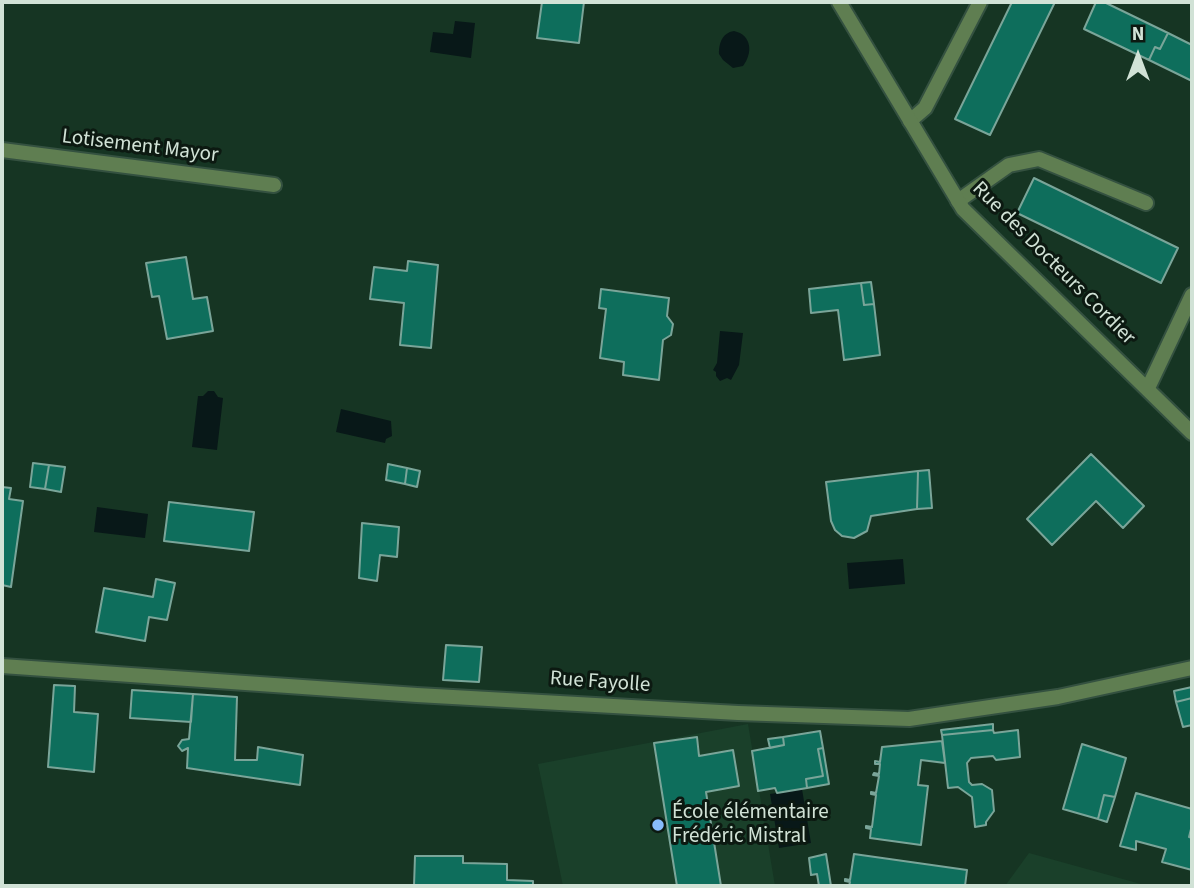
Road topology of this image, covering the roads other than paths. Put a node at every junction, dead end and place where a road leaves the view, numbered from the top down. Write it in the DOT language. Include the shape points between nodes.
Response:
graph roads {
  1 [pos="839,2"];
  2 [pos="980,2"];
  3 [pos="910,121"];
  4 [pos="2,150"];
  5 [pos="274,186"];
  6 [pos="958,201"];
  7 [pos="1146,203"];
  8 [pos="1192,295"];
  9 [pos="1148,388"];
  10 [pos="1192,433"];
  11 [pos="2,666"];
  12 [pos="1192,668"];
  1 -- 3 [label="street, Rue des Docteurs Cordier"];
  2 -- 3 [label="street" via="925,108"];
  3 -- 6 [label="street, Rue des Docteurs Cordier"];
  4 -- 5 [label="street, Lotisement Mayor"];
  6 -- 7 [label="street" via="1009,164 1039,159"];
  6 -- 9 [label="street, Rue des Docteurs Cordier"];
  8 -- 9 [label="street"];
  9 -- 10 [label="street, Rue des Docteurs Cordier"];
  11 -- 12 [label="street, Rue Fayolle" via="417,695 909,719 1058,697"];
}
